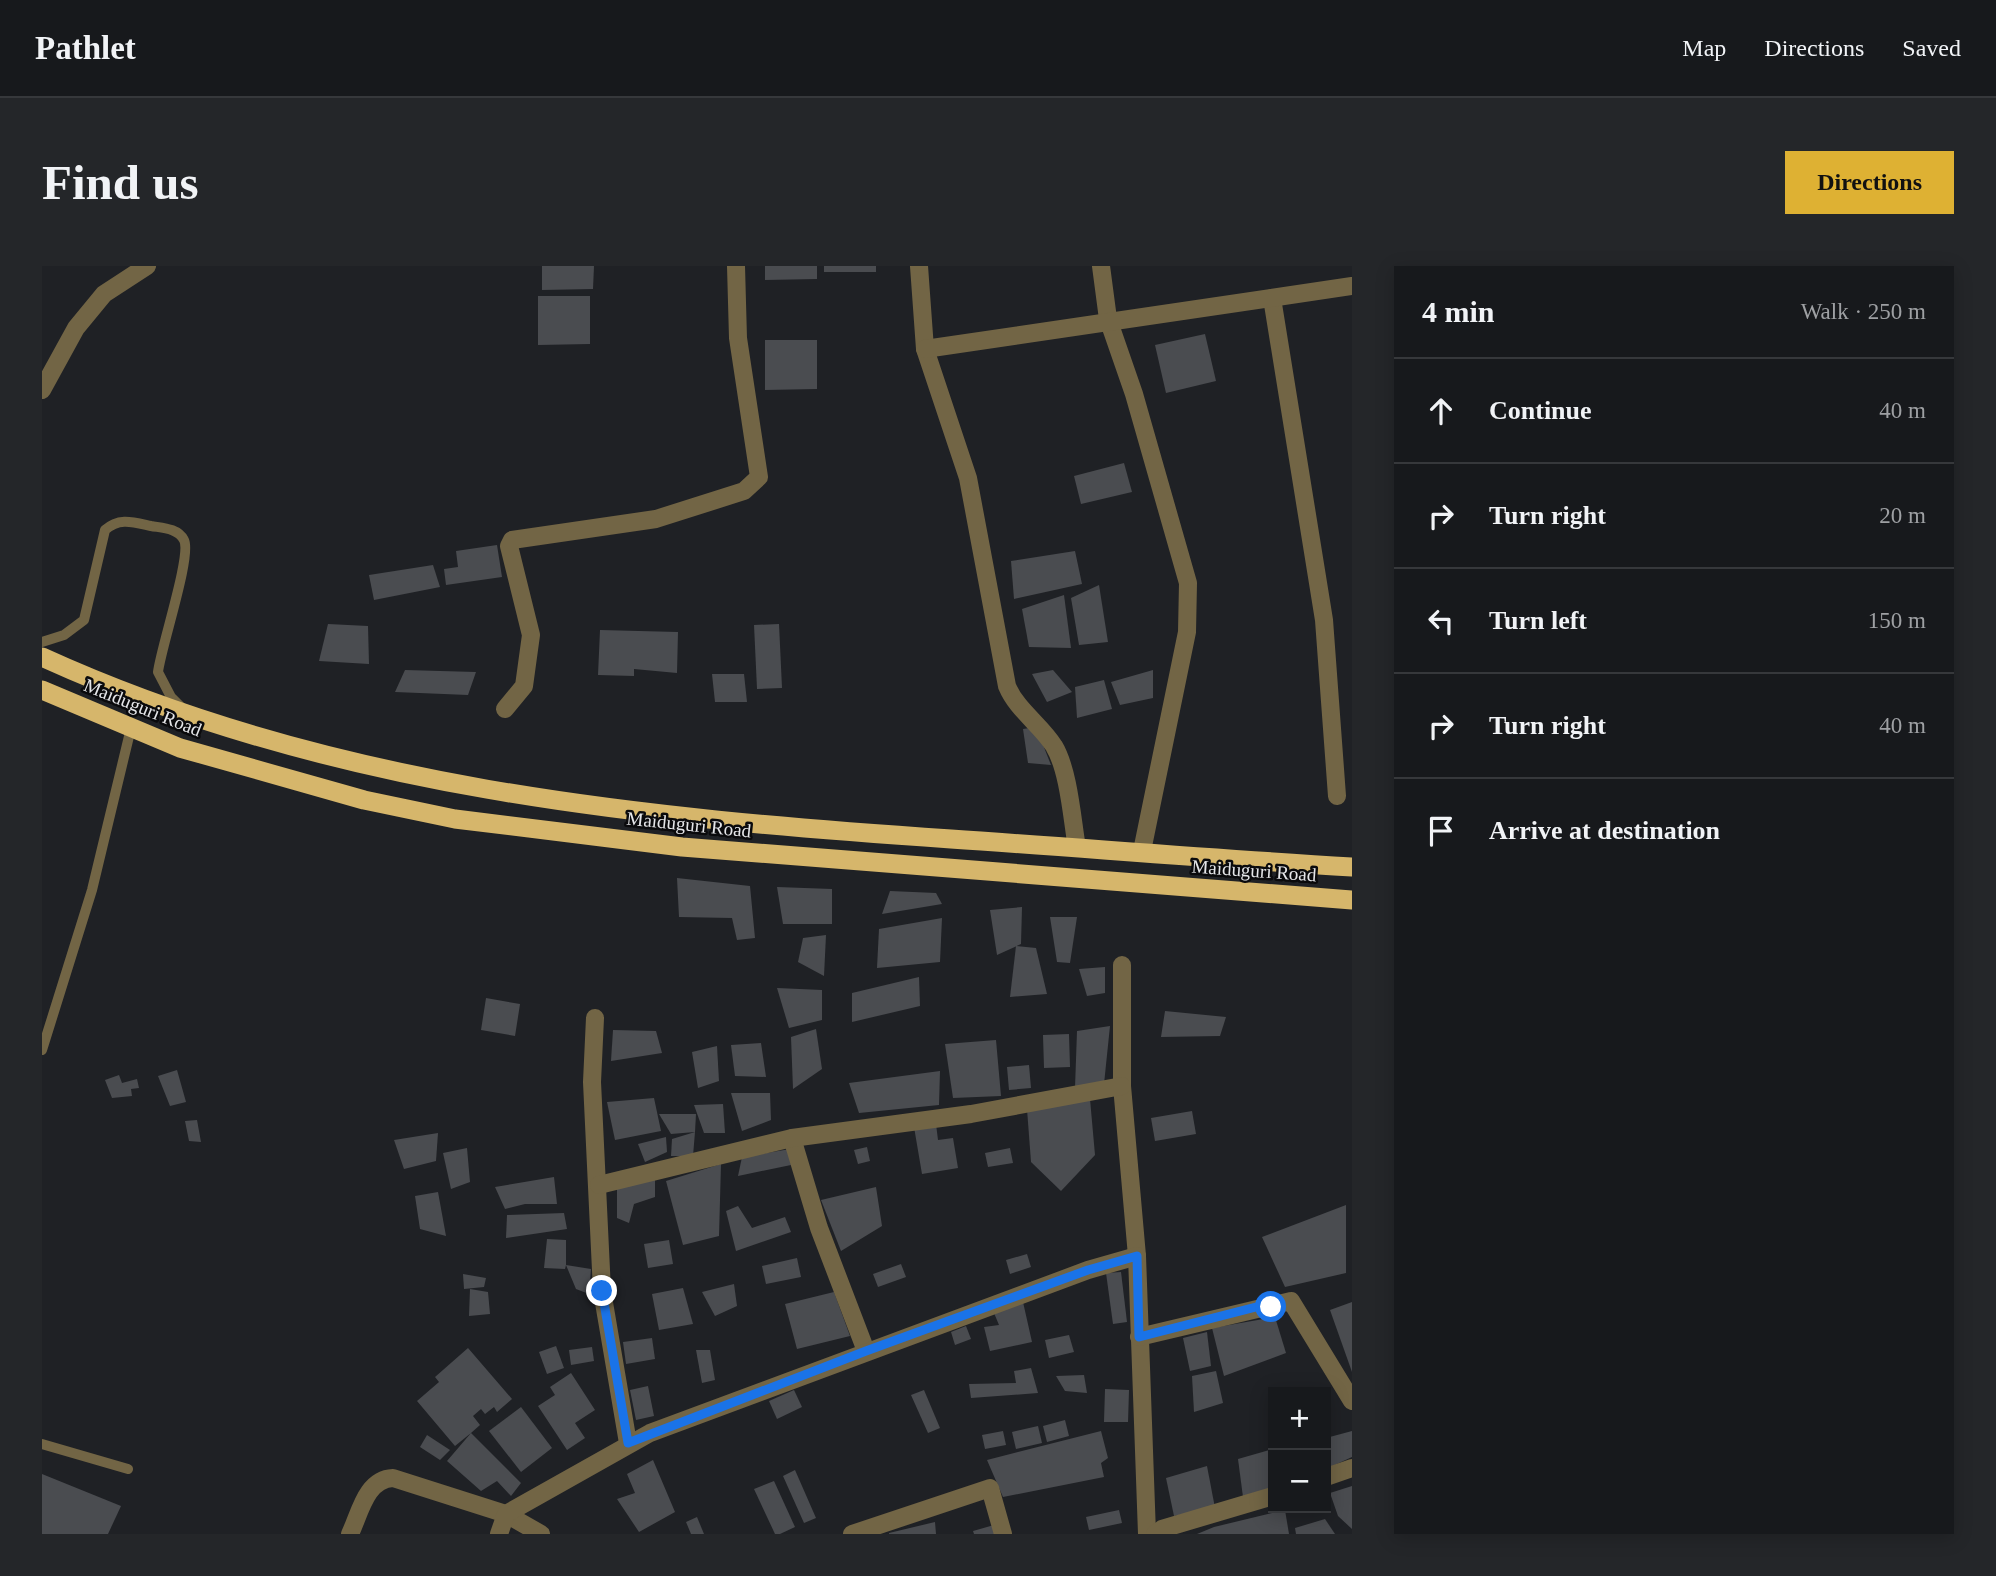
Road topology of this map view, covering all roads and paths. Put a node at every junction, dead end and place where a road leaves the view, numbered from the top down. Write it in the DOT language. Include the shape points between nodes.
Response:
graph roads {
  1 [pos="147,266"];
  2 [pos="736,266"];
  3 [pos="919,266"];
  4 [pos="1101,266"];
  5 [pos="1352,286"];
  6 [pos="1272,298"];
  7 [pos="1108,319"];
  8 [pos="925,349"];
  9 [pos="42,390"];
  10 [pos="42,642"];
  11 [pos="42,657"];
  12 [pos="42,690"];
  13 [pos="505,709"];
  14 [pos="191,716"];
  15 [pos="131,728"];
  16 [pos="1337,796"];
  17 [pos="1077,848"];
  18 [pos="1142,851"];
  19 [pos="1352,867"];
  20 [pos="1352,900"];
  21 [pos="1122,964"];
  22 [pos="595,1018"];
  23 [pos="42,1050"];
  24 [pos="1122,1086"];
  25 [pos="792,1138"];
  26 [pos="599,1185"];
  27 [pos="1137,1256"];
  28 [pos="1139,1337"];
  29 [pos="866,1351"];
  30 [pos="1352,1401"];
  31 [pos="628,1443"];
  32 [pos="42,1444"];
  33 [pos="1352,1468"];
  34 [pos="128,1469"];
  35 [pos="1331,1475"];
  36 [pos="1268,1497"];
  37 [pos="506,1514"];
  38 [pos="879,1529"];
  39 [pos="350,1534"];
  40 [pos="499,1534"];
  41 [pos="541,1534"];
  42 [pos="852,1534"];
  43 [pos="1003,1534"];
  44 [pos="1147,1534"];
  45 [pos="1155,1534"];
  1 -- 9 [label="street" via="104,294 76,328"];
  2 -- 13 [label="street" via="738,338 759,477 744,491 656,519 512,540 509,546 531,635 524,686"];
  3 -- 8 [label="street"];
  4 -- 7 [label="street"];
  5 -- 6 [label="street"];
  6 -- 7 [label="street"];
  6 -- 16 [label="street" via="1324,620"];
  7 -- 8 [label="street"];
  7 -- 18 [label="street" via="1185,570 1190,606"];
  8 -- 17 [label="street" via="968,478 1007,686 1013,700 1038,723 1056,749"];
  10 -- 14 [label="lane" via="64,635 84,620 105,530 113,523 127,520 178,532 185,541 184,564 158,672 171,697"];
  11 -- 14 [label="highway, Maiduguri Road"];
  12 -- 15 [label="highway, Maiduguri Road"];
  14 -- 17 [label="highway, Maiduguri Road" via="328,757 530,799 805,829"];
  15 -- 20 [label="highway, Maiduguri Road" via="180,748 273,775 455,818 682,848"];
  15 -- 23 [label="lane" via="92,890"];
  17 -- 18 [label="highway, Maiduguri Road"];
  18 -- 19 [label="highway, Maiduguri Road"];
  21 -- 24 [label="street"];
  22 -- 26 [label="street" via="592,1082"];
  24 -- 25 [label="street" via="971,1114"];
  24 -- 27 [label="street"];
  25 -- 26 [label="street"];
  25 -- 29 [label="street" via="819,1228"];
  26 -- 31 [label="street" via="602,1291"];
  27 -- 28 [label="street"];
  27 -- 29 [label="street"];
  28 -- 30 [label="street" via="1291,1301"];
  28 -- 44 [label="street"];
  29 -- 31 [label="street"];
  31 -- 37 [label="street"];
  32 -- 34 [label="lane"];
  33 -- 35 [label="street"];
  36 -- 45 [label="street"];
  37 -- 39 [label="street" via="384,1479 372,1487"];
  37 -- 40 [label="street"];
  37 -- 41 [label="street"];
  38 -- 42 [label="street"];
  38 -- 43 [label="street" via="990,1488"];
}
